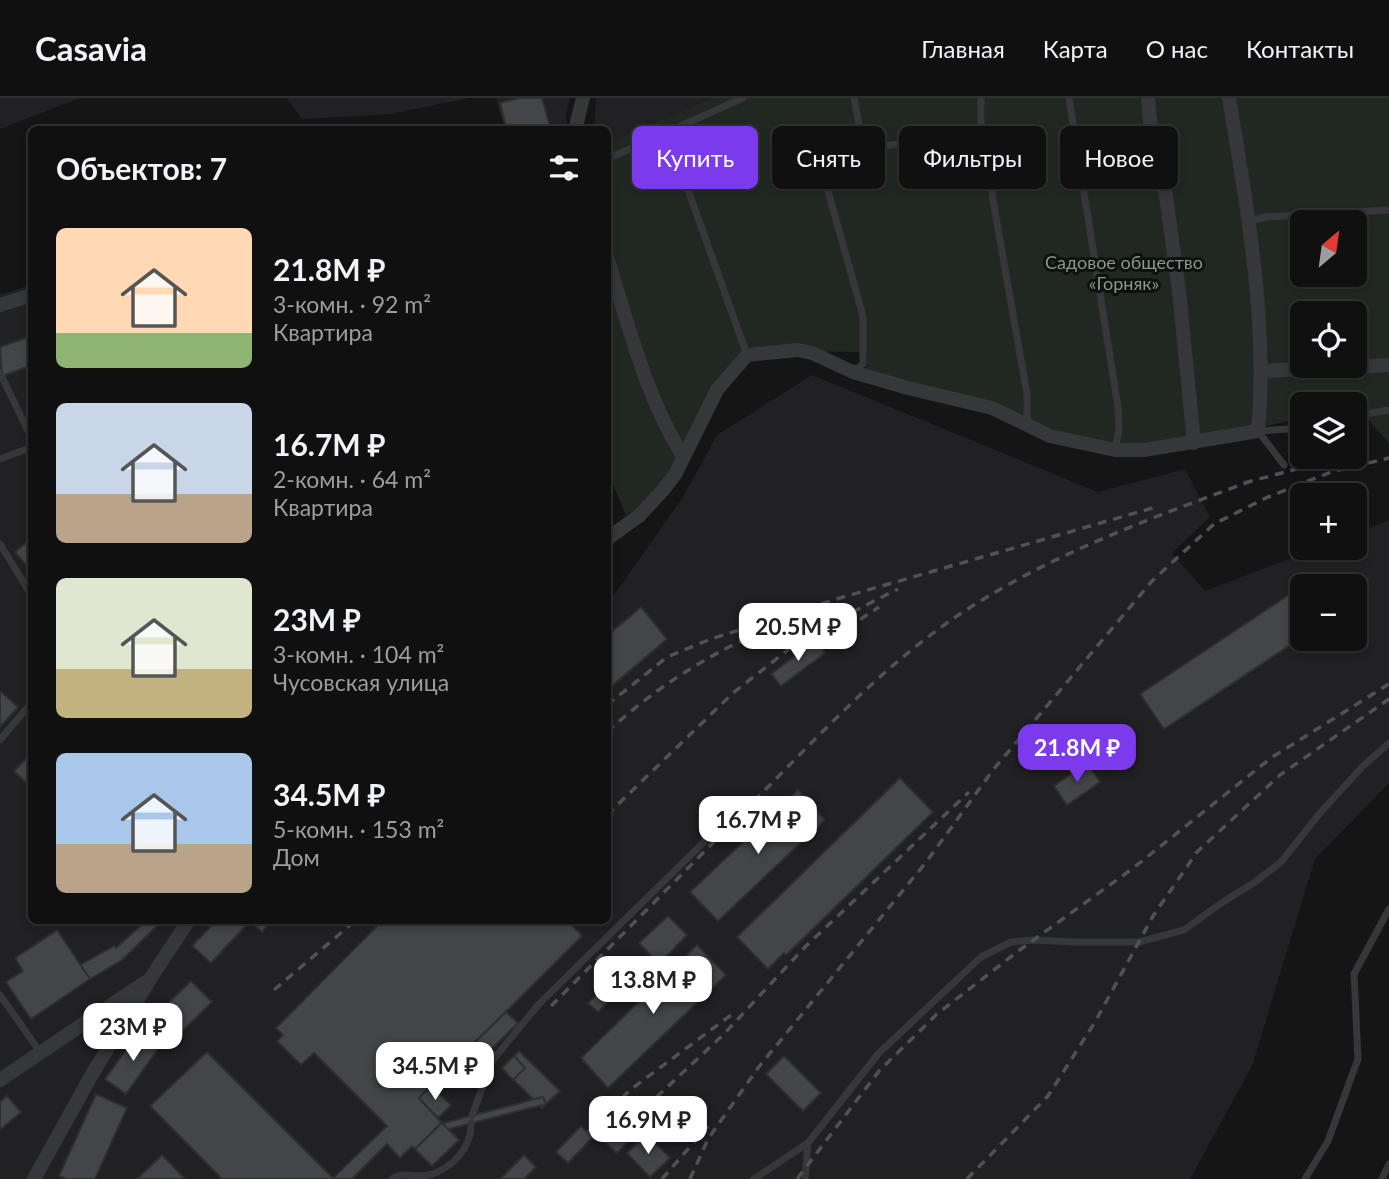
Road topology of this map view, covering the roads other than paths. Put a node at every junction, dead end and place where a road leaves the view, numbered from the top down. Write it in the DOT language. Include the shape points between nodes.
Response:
graph roads {
  1 [pos="583,98"];
  2 [pos="743,98"];
  3 [pos="854,98"];
  4 [pos="981,98"];
  5 [pos="1069,98"];
  6 [pos="1148,98"];
  7 [pos="1229,98"];
  8 [pos="576,126"];
  9 [pos="679,126"];
  10 [pos="859,126"];
  11 [pos="981,126"];
  12 [pos="632,147"];
  13 [pos="611,157"];
  14 [pos="688,189"];
  15 [pos="827,189"];
  16 [pos="992,189"];
  17 [pos="1389,210"];
  18 [pos="1250,221"];
  19 [pos="611,271"];
  20 [pos="28,296"];
  21 [pos="2,300"];
  22 [pos="747,355"];
  23 [pos="1389,365"];
  24 [pos="853,372"];
  25 [pos="1262,372"];
  26 [pos="0,373"];
  27 [pos="1389,410"];
  28 [pos="1367,413"];
  29 [pos="1024,423"];
  30 [pos="1290,429"];
  31 [pos="28,431"];
  32 [pos="1258,431"];
  33 [pos="1194,443"];
  34 [pos="28,448"];
  35 [pos="1115,450"];
  36 [pos="683,456"];
  37 [pos="0,459"];
  38 [pos="1284,465"];
  39 [pos="611,536"];
  40 [pos="0,544"];
  41 [pos="28,590"];
  42 [pos="28,707"];
  43 [pos="0,740"];
  44 [pos="1389,743"];
  45 [pos="711,835"];
  46 [pos="1389,909"];
  47 [pos="186,924"];
  48 [pos="150,979"];
  49 [pos="0,995"];
  50 [pos="40,1053"];
  51 [pos="0,1080"];
  52 [pos="808,1143"];
  53 [pos="1389,1164"];
  54 [pos="34,1179"];
  55 [pos="392,1179"];
  56 [pos="754,1179"];
  57 [pos="805,1179"];
  58 [pos="1306,1179"];
  59 [pos="1382,1179"];
  1 -- 8 [label="street"];
  2 -- 9 [label="lane"];
  3 -- 10 [label="lane"];
  4 -- 11 [label="lane"];
  5 -- 35 [label="lane" via="1118,407"];
  6 -- 33 [label="street" via="1177,277"];
  7 -- 18 [label="street"];
  12 -- 13 [label="lane"];
  14 -- 22 [label="lane"];
  15 -- 24 [label="lane" via="863,316 863,364"];
  16 -- 29 [label="lane" via="1027,394"];
  17 -- 18 [label="lane"];
  18 -- 25 [label="street"];
  19 -- 36 [label="street" via="640,365 667,431"];
  20 -- 21 [label="street"];
  22 -- 24 [label="street" via="798,350"];
  22 -- 36 [label="street" via="718,390"];
  23 -- 25 [label="street"];
  24 -- 29 [label="street" via="992,408"];
  25 -- 32 [label="street"];
  26 -- 31 [label="lane"];
  27 -- 28 [label="lane"];
  29 -- 35 [label="street" via="1050,436"];
  30 -- 32 [label="lane"];
  32 -- 33 [label="street"];
  32 -- 38 [label="lane"];
  33 -- 35 [label="street"];
  34 -- 37 [label="lane"];
  36 -- 39 [label="street" via="653,502"];
  40 -- 41 [label="lane"];
  42 -- 43 [label="lane"];
  44 -- 52 [label="lane" via="1320,813 1281,862 1184,930 1139,942 1011,942 981,957 878,1054"];
  45 -- 55 [label="lane" via="539,1004 492,1061 466,1147 443,1169 428,1176 408,1174"];
  46 -- 58 [label="lane" via="1354,974 1358,1059 1328,1141"];
  47 -- 48 [label="street"];
  48 -- 50 [label="street"];
  48 -- 54 [label="street"];
  49 -- 50 [label="lane"];
  50 -- 51 [label="street"];
  52 -- 56 [label="lane"];
  52 -- 57 [label="lane"];
  53 -- 59 [label="lane"];
}
